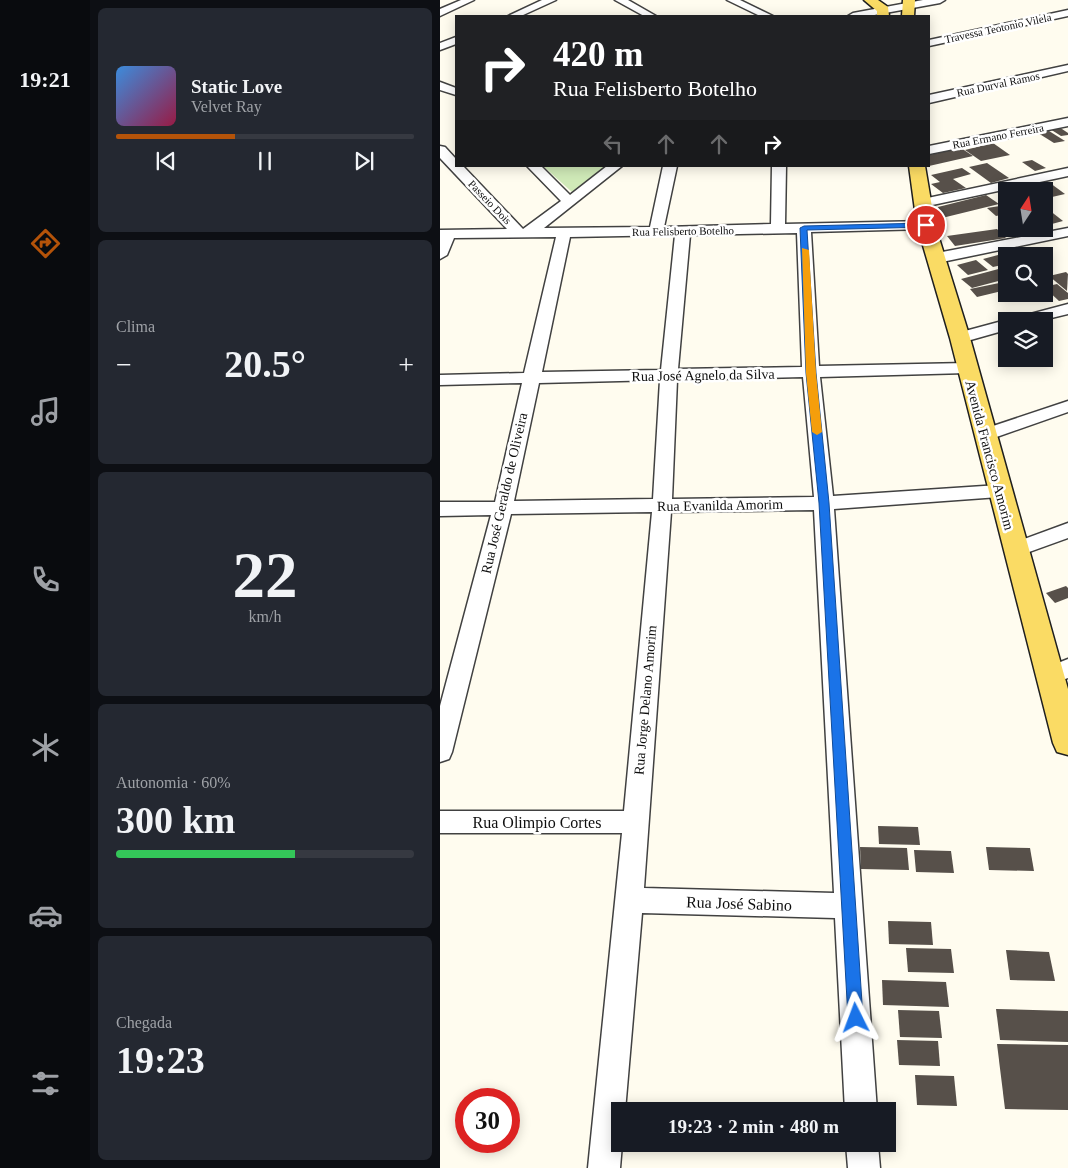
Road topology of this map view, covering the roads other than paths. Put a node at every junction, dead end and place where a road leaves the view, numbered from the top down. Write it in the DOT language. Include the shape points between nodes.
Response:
graph roads {
  1 [pos="469,0"];
  2 [pos="551,0"];
  3 [pos="566,0"];
  4 [pos="620,0"];
  5 [pos="732,0"];
  6 [pos="870,0"];
  7 [pos="940,0"];
  8 [pos="909,7"];
  9 [pos="533,8"];
  10 [pos="440,12"];
  11 [pos="884,13"];
  12 [pos="1068,13"];
  13 [pos="516,15"];
  14 [pos="649,15"];
  15 [pos="766,15"];
  16 [pos="863,15"];
  17 [pos="440,32"];
  18 [pos="455,34"];
  19 [pos="455,40"];
  20 [pos="930,43"];
  21 [pos="440,47"];
  22 [pos="1068,62"];
  23 [pos="1068,68"];
  24 [pos="455,80"];
  25 [pos="440,86"];
  26 [pos="455,92"];
  27 [pos="930,92"];
  28 [pos="455,96"];
  29 [pos="930,99"];
  30 [pos="440,100"];
  31 [pos="1068,122"];
  32 [pos="930,150"];
  33 [pos="446,157"];
  34 [pos="455,166"];
  35 [pos="456,167"];
  36 [pos="534,167"];
  37 [pos="615,167"];
  38 [pos="670,167"];
  39 [pos="779,167"];
  40 [pos="917,167"];
  41 [pos="1068,172"];
  42 [pos="570,202"];
  43 [pos="925,214"];
  44 [pos="778,228"];
  45 [pos="804,228"];
  46 [pos="683,231"];
  47 [pos="656,232"];
  48 [pos="1068,232"];
  49 [pos="564,233"];
  50 [pos="444,234"];
  51 [pos="524,234"];
  52 [pos="440,255"];
  53 [pos="937,258"];
  54 [pos="1068,309"];
  55 [pos="1053,313"];
  56 [pos="998,327"];
  57 [pos="960,338"];
  58 [pos="967,368"];
  59 [pos="811,373"];
  60 [pos="669,376"];
  61 [pos="530,379"];
  62 [pos="440,380"];
  63 [pos="1068,406"];
  64 [pos="985,435"];
  65 [pos="999,491"];
  66 [pos="824,503"];
  67 [pos="662,506"];
  68 [pos="503,508"];
  69 [pos="440,509"];
  70 [pos="1068,530"];
  71 [pos="1015,550"];
  72 [pos="1059,671"];
  73 [pos="1068,742"];
  74 [pos="440,752"];
  75 [pos="440,822"];
  76 [pos="634,822"];
  77 [pos="629,900"];
  78 [pos="849,906"];
  79 [pos="860,1102"];
  80 [pos="863,1152"];
  81 [pos="604,1168"];
  82 [pos="864,1168"];
  1 -- 10 [label="street"];
  2 -- 9 [label="street"];
  3 -- 9 [label="street"];
  4 -- 14 [label="street"];
  5 -- 15 [label="street"];
  6 -- 11 [label="main road"];
  7 -- 8 [label="street"];
  8 -- 11 [label="street"];
  9 -- 13 [label="street"];
  11 -- 16 [label="street"];
  12 -- 20 [label="street, Travessa Teotonio Vilela"];
  17 -- 18 [label="street"];
  19 -- 21 [label="street"];
  22 -- 27 [label="street, Rua Durval Ramos"];
  23 -- 29 [label="street, Rua Durval Ramos"];
  24 -- 25 [label="street"];
  25 -- 26 [label="street"];
  28 -- 30 [label="street"];
  31 -- 32 [label="street, Rua Ermano Ferreira"];
  33 -- 34 [label="street, Passeio Dois"];
  35 -- 51 [label="street, Passeio Dois"];
  36 -- 42 [label="street"];
  37 -- 42 [label="street"];
  38 -- 47 [label="street"];
  39 -- 44 [label="street"];
  40 -- 43 [label="main road, Avenida Francisco Amorim"];
  41 -- 43 [label="street, Rua Felisberto Botelho"];
  42 -- 51 [label="street"];
  43 -- 45 [label="street, Rua Felisberto Botelho"];
  43 -- 53 [label="main road, Avenida Francisco Amorim"];
  44 -- 45 [label="street, Rua Felisberto Botelho"];
  44 -- 46 [label="street, Rua Felisberto Botelho"];
  45 -- 59 [label="street"];
  46 -- 47 [label="street, Rua Felisberto Botelho"];
  46 -- 60 [label="street, Rua Jorge Delano Amorim"];
  47 -- 49 [label="street, Rua Felisberto Botelho"];
  48 -- 53 [label="street"];
  49 -- 51 [label="street, Rua Felisberto Botelho"];
  49 -- 61 [label="street, Rua José Geraldo de Oliveira"];
  50 -- 51 [label="street, Rua Felisberto Botelho"];
  50 -- 52 [label="street"];
  53 -- 57 [label="main road, Avenida Francisco Amorim"];
  54 -- 55 [label="street"];
  56 -- 57 [label="street"];
  57 -- 58 [label="main road, Avenida Francisco Amorim"];
  58 -- 59 [label="street, Rua José Agnelo da Silva"];
  58 -- 64 [label="main road, Avenida Francisco Amorim"];
  59 -- 60 [label="street, Rua José Agnelo da Silva"];
  59 -- 66 [label="street"];
  60 -- 61 [label="street, Rua José Agnelo da Silva"];
  60 -- 67 [label="street, Rua Jorge Delano Amorim"];
  61 -- 62 [label="street, Rua José Agnelo da Silva"];
  61 -- 68 [label="street, Rua José Geraldo de Oliveira"];
  63 -- 64 [label="street"];
  64 -- 65 [label="main road, Avenida Francisco Amorim"];
  65 -- 66 [label="street, Rua Evanilda Amorim"];
  65 -- 71 [label="main road, Avenida Francisco Amorim"];
  66 -- 67 [label="street, Rua Evanilda Amorim"];
  66 -- 78 [label="street"];
  67 -- 68 [label="street, Rua Evanilda Amorim"];
  67 -- 76 [label="street, Rua Jorge Delano Amorim"];
  68 -- 69 [label="street, Rua Evanilda Amorim"];
  68 -- 74 [label="street, Rua José Geraldo de Oliveira"];
  70 -- 71 [label="street"];
  71 -- 72 [label="main road, Avenida Francisco Amorim"];
  72 -- 73 [label="main road, Avenida Francisco Amorim"];
  75 -- 76 [label="street, Rua Olimpio Cortes"];
  76 -- 77 [label="street, Rua Jorge Delano Amorim"];
  77 -- 78 [label="street, Rua José Sabino"];
  77 -- 81 [label="street, Rua Jorge Delano Amorim"];
  78 -- 79 [label="street"];
  80 -- 82 [label="street"];
}
